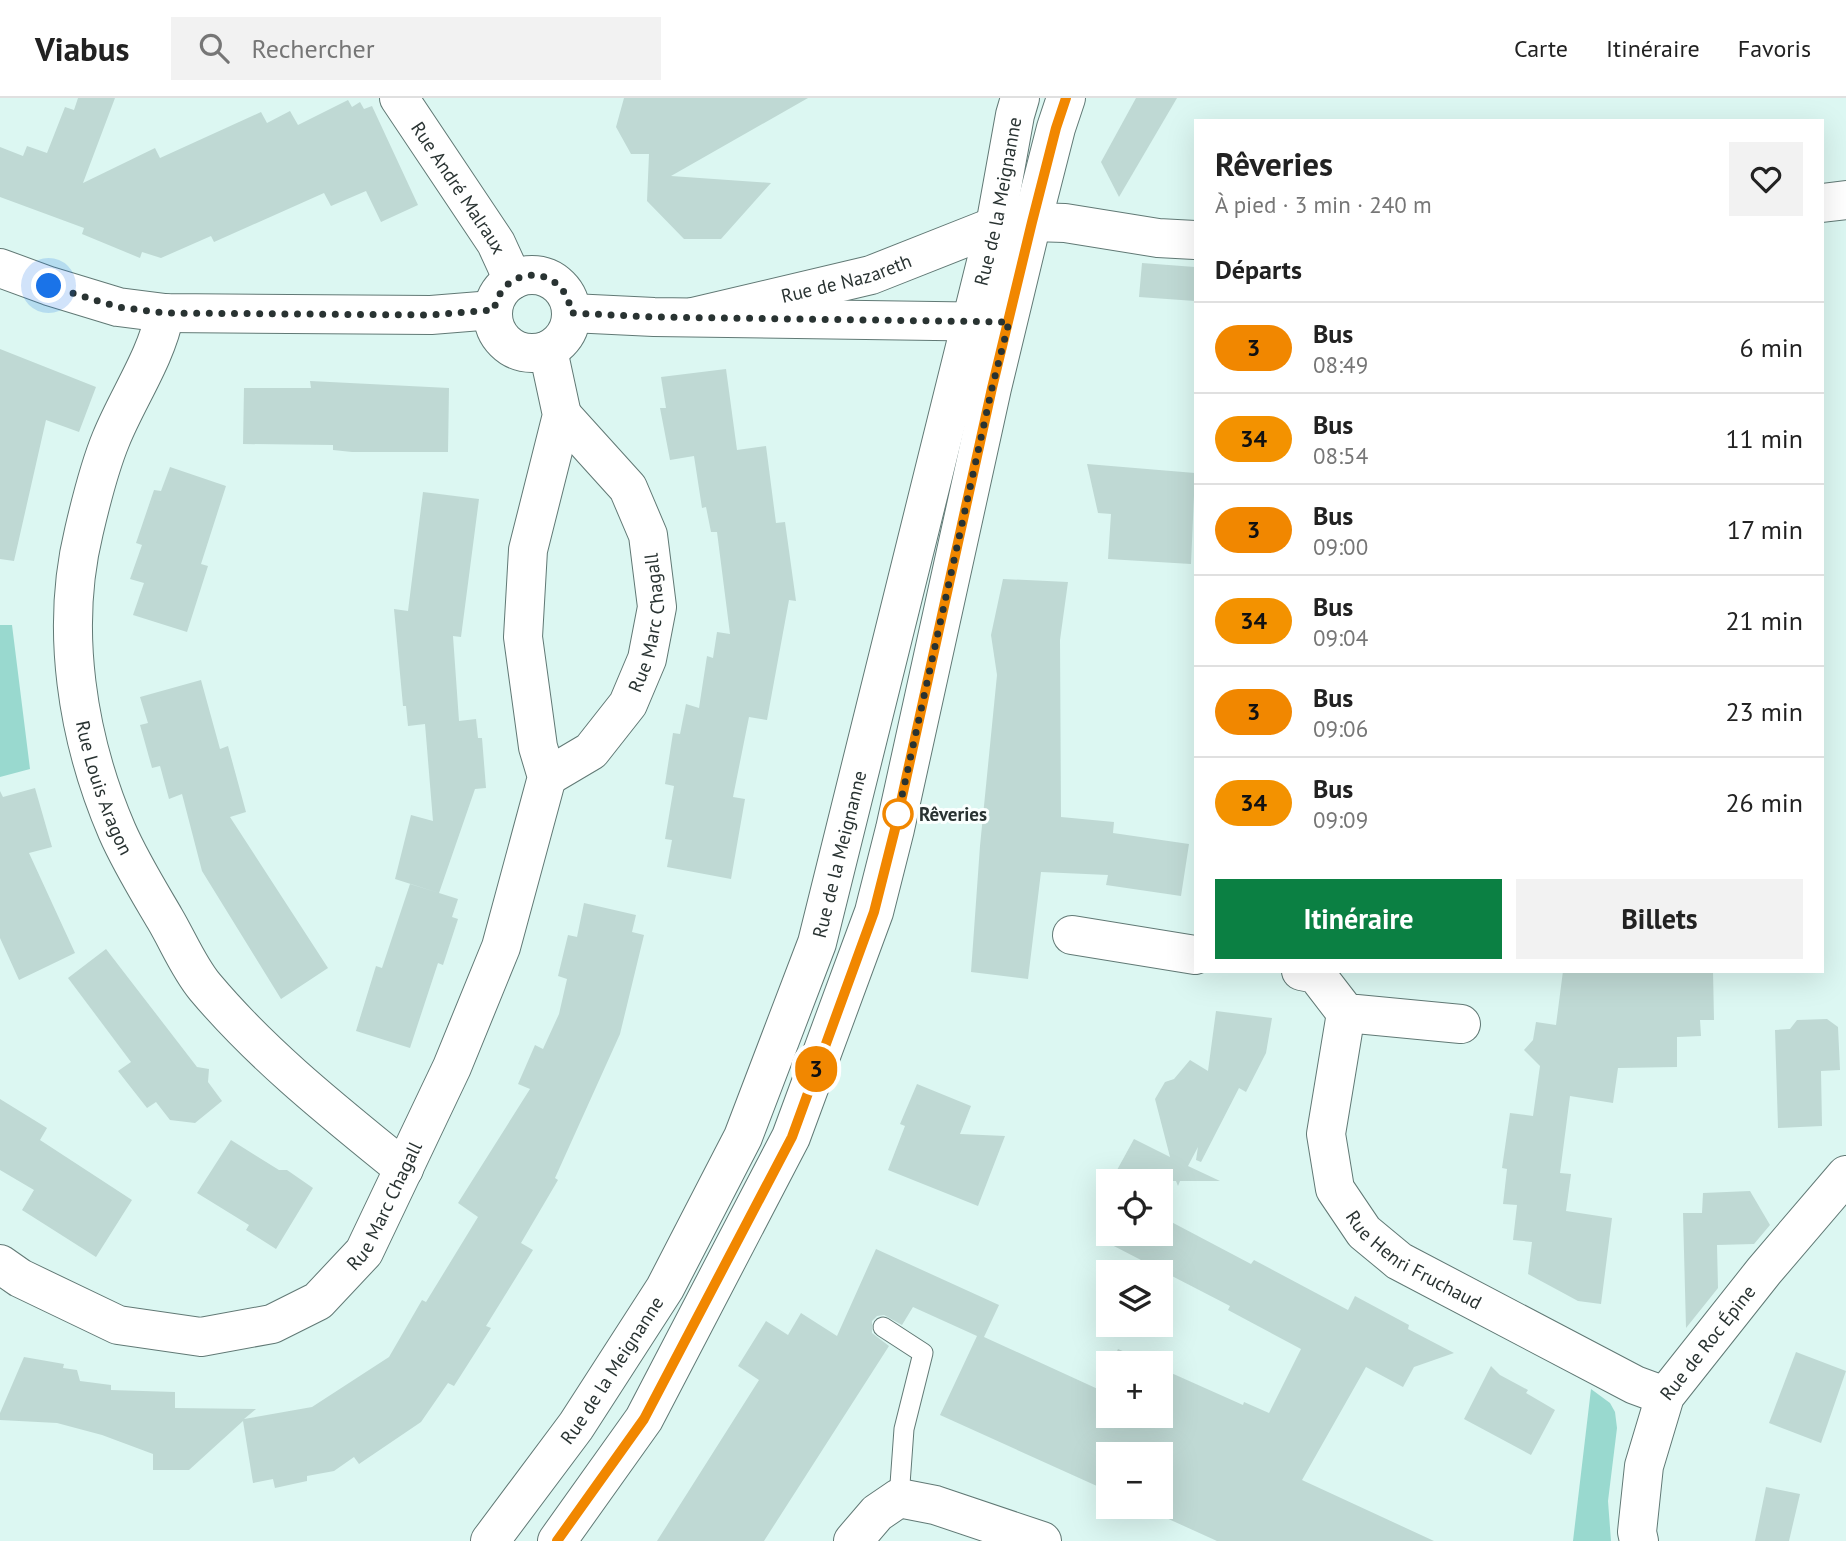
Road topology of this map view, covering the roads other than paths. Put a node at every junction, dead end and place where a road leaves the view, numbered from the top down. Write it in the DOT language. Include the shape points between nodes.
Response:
graph roads {
  1 [pos="399,98"];
  2 [pos="1020,98"];
  3 [pos="1066,98"];
  4 [pos="1846,200"];
  5 [pos="1824,203"];
  6 [pos="1032,222"];
  7 [pos="995,226"];
  8 [pos="1194,240"];
  9 [pos="0,268"];
  10 [pos="503,295"];
  11 [pos="165,313"];
  12 [pos="571,313"];
  13 [pos="693,317"];
  14 [pos="970,322"];
  15 [pos="1009,322"];
  16 [pos="548,350"];
  17 [pos="562,415"];
  18 [pos="547,777"];
  19 [pos="1072,935"];
  20 [pos="1194,955"];
  21 [pos="1311,973"];
  22 [pos="1346,1013"];
  23 [pos="1461,1024"];
  24 [pos="404,1169"];
  25 [pos="1846,1175"];
  26 [pos="0,1264"];
  27 [pos="883,1327"];
  28 [pos="1665,1396"];
  29 [pos="899,1498"];
  30 [pos="490,1541"];
  31 [pos="556,1541"];
  32 [pos="853,1541"];
  33 [pos="1042,1541"];
  34 [pos="1639,1541"];
  1 -- 10 [label="street, Rue André Malraux" via="496,243"];
  2 -- 7 [label="street, Rue de la Meignanne"];
  3 -- 6 [label="street, Rue de la Meignanne"];
  4 -- 5 [label="street"];
  6 -- 7 [label="street, Rue de Nazareth"];
  6 -- 8 [label="street, Rue de Nazareth"];
  6 -- 15 [label="street, Rue de la Meignanne"];
  7 -- 13 [label="street, Rue de Nazareth" via="871,275"];
  7 -- 14 [label="street, Rue de la Meignanne"];
  9 -- 11 [label="street" via="118,307"];
  10 -- 11 [label="street" via="431,315"];
  10 -- 12 [label="street" via="532,275 551,280 566,294"];
  10 -- 16 [label="street" via="496,328 509,345 530,353"];
  11 -- 24 [label="street, Rue Louis Aragon" via="161,334 110,440 83,532 74,638 77,691 99,787 140,877 204,985 292,1076"];
  12 -- 13 [label="street, Rue de Nazareth"];
  12 -- 16 [label="street" via="566,332"];
  13 -- 14 [label="street, Rue de Nazareth"];
  14 -- 15 [label="street, Rue de Nazareth"];
  14 -- 30 [label="street, Rue de la Meignanne" via="817,943 743,1137 665,1288 576,1426"];
  15 -- 31 [label="street, Rue de la Meignanne" via="874,912 792,1137 644,1419"];
  16 -- 17 [label="street, Rue Marc Chagall"];
  17 -- 18 [label="street, Rue Marc Chagall" via="528,550 523,637 538,747"];
  17 -- 18 [label="street, Rue Marc Chagall" via="628,488 648,535 657,607 647,659 628,704 592,751"];
  18 -- 24 [label="street, Rue Marc Chagall" via="501,947"];
  19 -- 20 [label="street"];
  21 -- 22 [label="street"];
  22 -- 23 [label="street"];
  22 -- 28 [label="street, Rue Henri Fruchaud" via="1326,1134 1335,1189 1364,1232 1398,1261 1635,1385"];
  24 -- 26 [label="street, Rue Marc Chagall" via="364,1252 318,1301 272,1324 201,1337 118,1325"];
  25 -- 28 [label="street, Rue de Roc Épine"];
  27 -- 29 [label="lane" via="923,1353 904,1429"];
  28 -- 34 [label="street, Rue de Roc Épine" via="1644,1466"];
  29 -- 32 [label="street" via="877,1513"];
  29 -- 33 [label="street" via="935,1505"];
}
